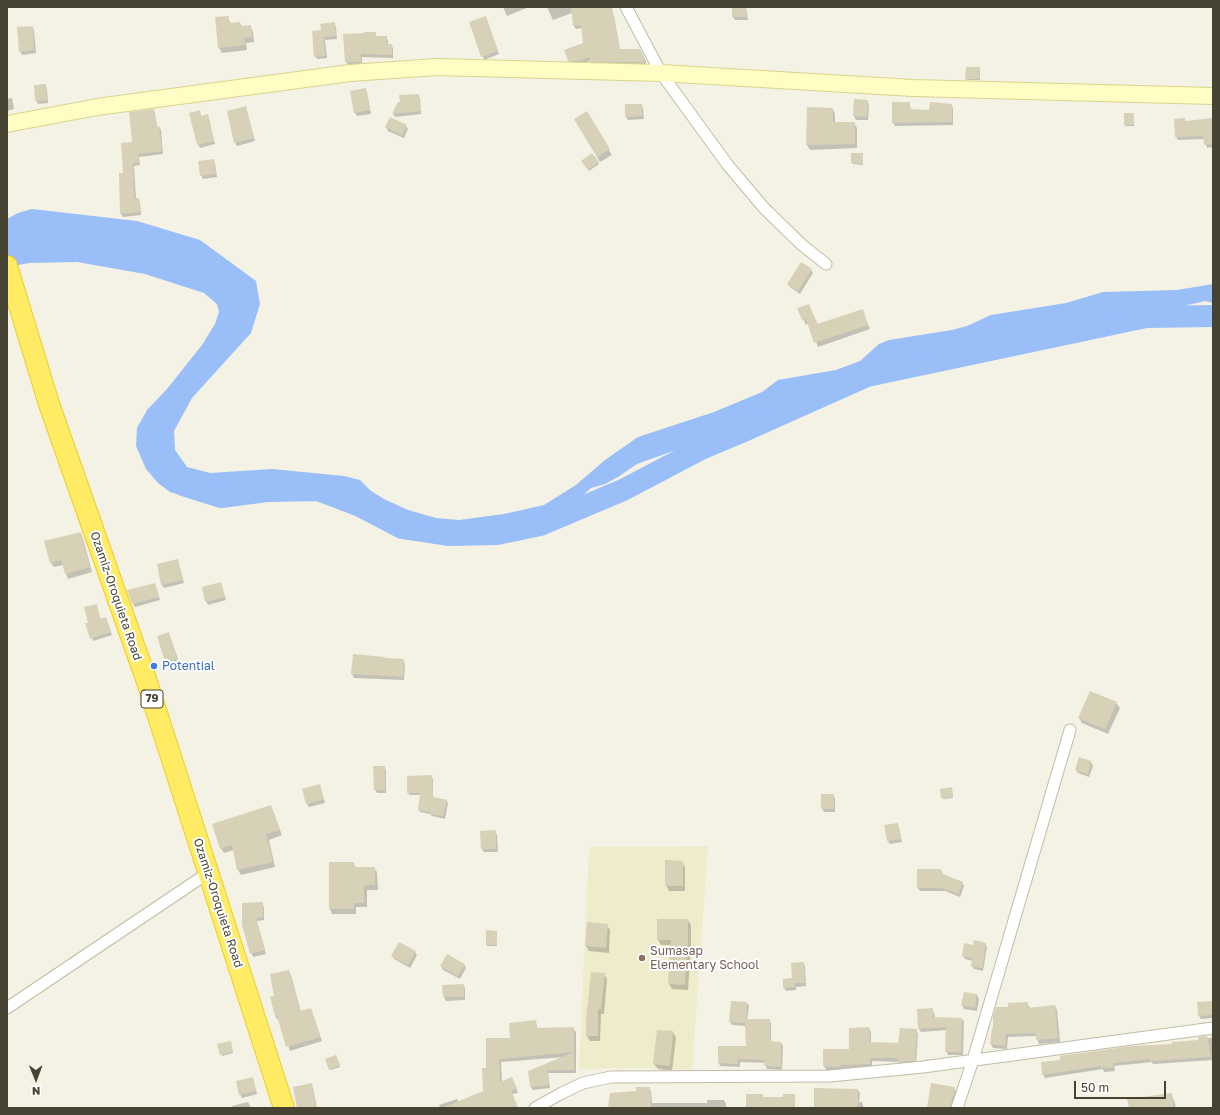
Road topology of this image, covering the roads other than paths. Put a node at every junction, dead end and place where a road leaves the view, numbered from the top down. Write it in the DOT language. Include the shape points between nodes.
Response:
graph roads {
  1 [pos="626,7"];
  2 [pos="660,73"];
  3 [pos="1213,96"];
  4 [pos="7,124"];
  5 [pos="826,264"];
  6 [pos="7,266"];
  7 [pos="1070,730"];
  8 [pos="208,873"];
  9 [pos="7,1008"];
  10 [pos="1213,1028"];
  11 [pos="973,1060"];
  12 [pos="284,1108"];
  13 [pos="535,1108"];
  14 [pos="957,1108"];
  1 -- 2 [label="street"];
  2 -- 3 [label="street" via="913,88"];
  2 -- 4 [label="street" via="437,67 350,73 97,107"];
  2 -- 5 [label="street" via="726,164 764,208"];
  6 -- 8 [label="highway, Ozamiz-Oroquieta Road / 79" via="50,404 146,679"];
  7 -- 11 [label="street"];
  8 -- 9 [label="street"];
  8 -- 12 [label="highway, Ozamiz-Oroquieta Road / 79"];
  10 -- 11 [label="street"];
  11 -- 13 [label="street" via="830,1076 611,1077 583,1083"];
  11 -- 14 [label="street"];
}
